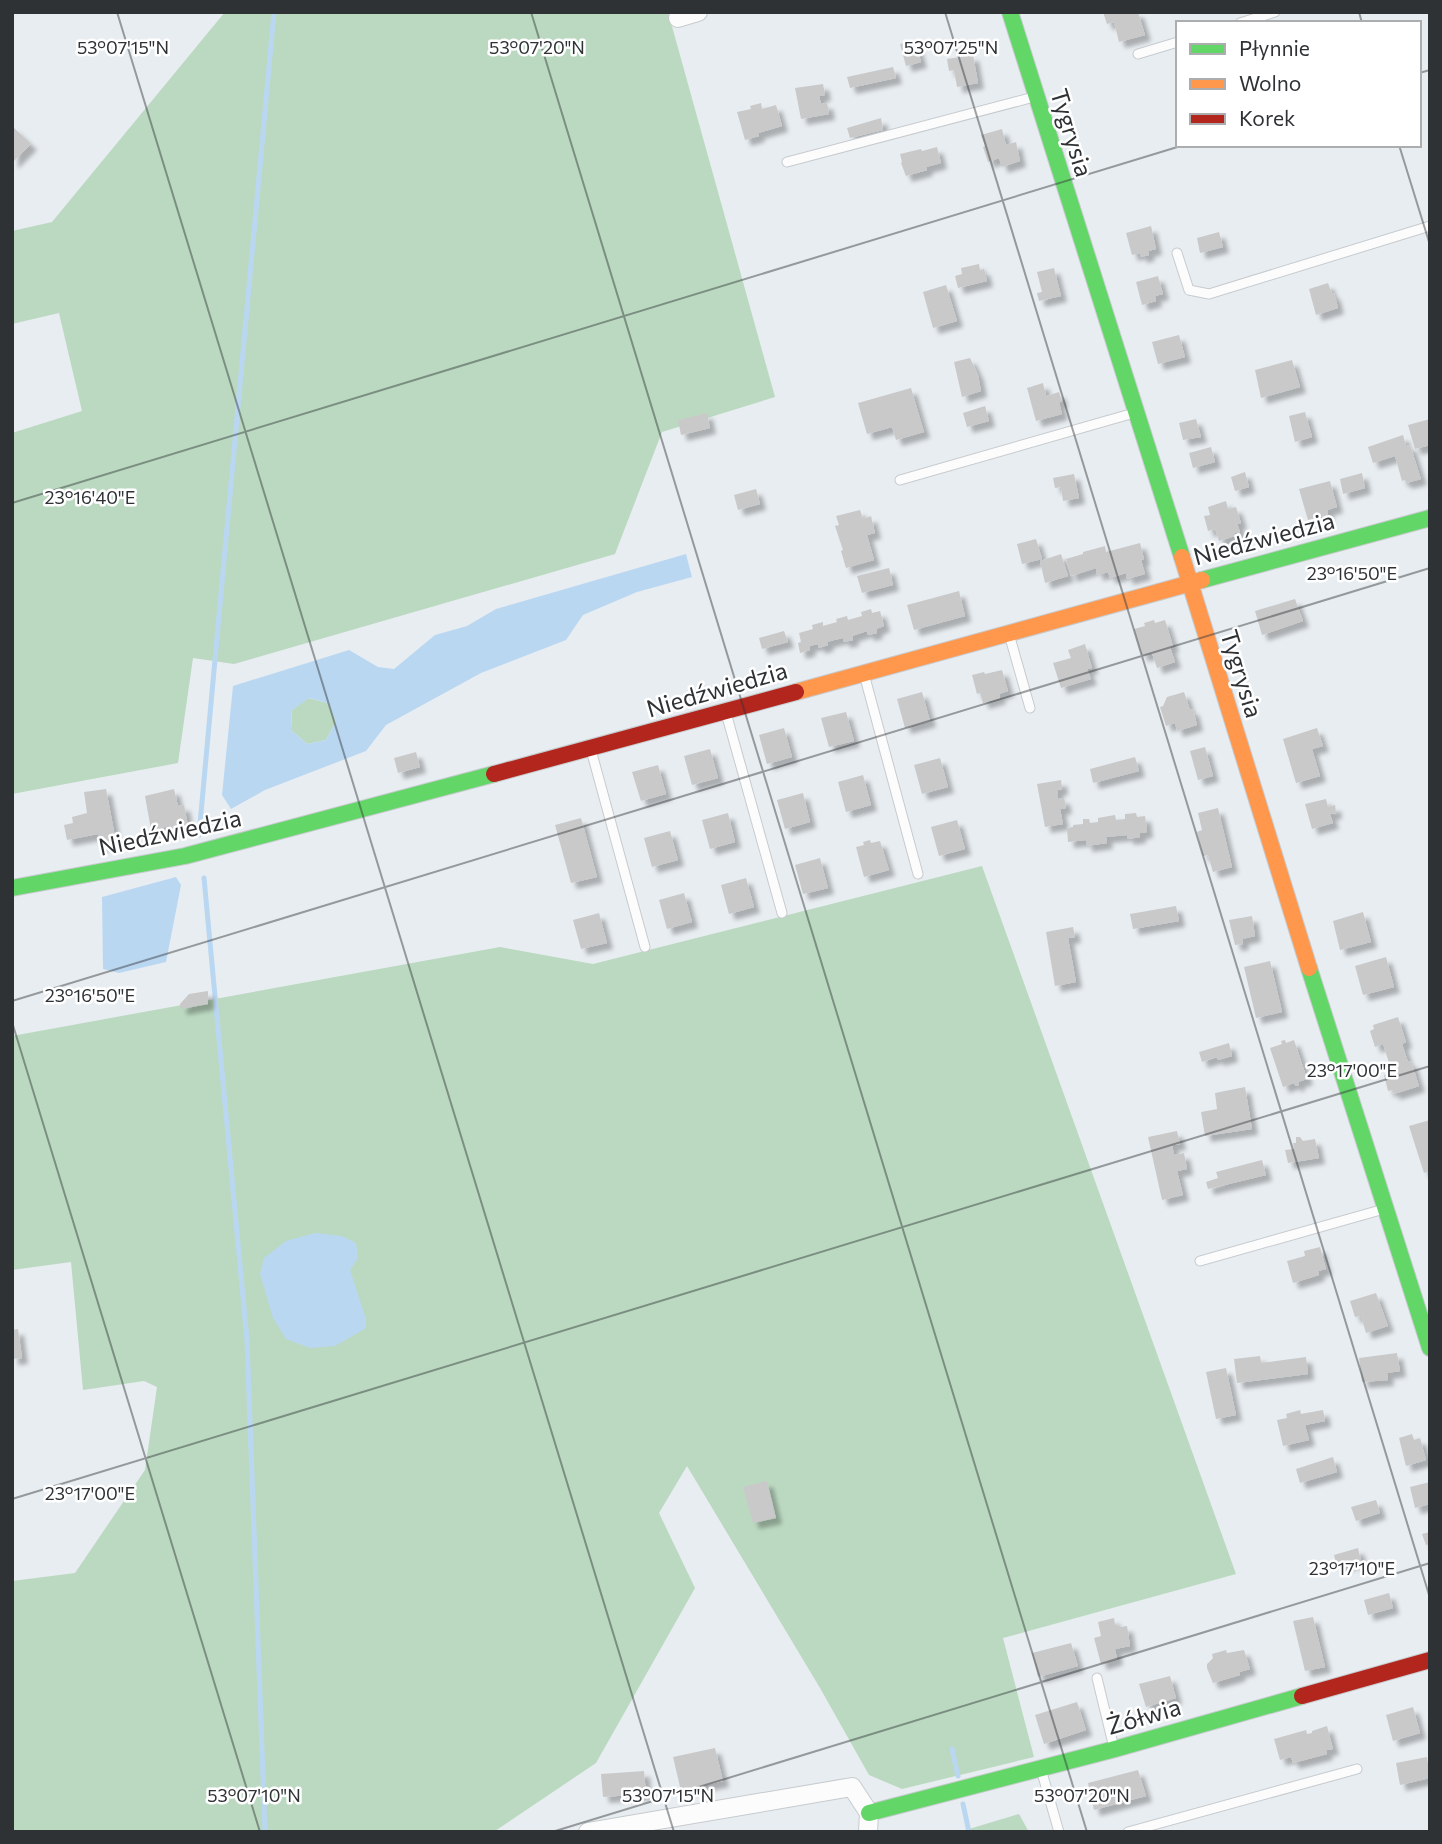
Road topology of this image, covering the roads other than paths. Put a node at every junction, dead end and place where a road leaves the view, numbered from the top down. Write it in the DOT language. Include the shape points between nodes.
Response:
graph roads {
  1 [pos="698,12"];
  2 [pos="1010,12"];
  3 [pos="1275,12"];
  4 [pos="678,18"];
  5 [pos="1246,21"];
  6 [pos="1176,43"];
  7 [pos="1138,54"];
  8 [pos="1036,96"];
  9 [pos="787,162"];
  10 [pos="1430,226"];
  11 [pos="1177,253"];
  12 [pos="1136,413"];
  13 [pos="900,480"];
  14 [pos="1430,518"];
  15 [pos="1190,583"];
  16 [pos="1009,632"];
  17 [pos="863,673"];
  18 [pos="1030,708"];
  19 [pos="725,711"];
  20 [pos="591,748"];
  21 [pos="918,874"];
  22 [pos="12,888"];
  23 [pos="782,913"];
  24 [pos="645,947"];
  25 [pos="1386,1208"];
  26 [pos="1200,1261"];
  27 [pos="1430,1348"];
  28 [pos="1430,1660"];
  29 [pos="1097,1678"];
  30 [pos="1115,1749"];
  31 [pos="1041,1768"];
  32 [pos="1357,1769"];
  33 [pos="869,1813"];
  34 [pos="589,1832"];
  35 [pos="868,1832"];
  36 [pos="1059,1832"];
  37 [pos="1128,1832"];
  1 -- 4 [label="street"];
  2 -- 8 [label="street, Tygrysia"];
  3 -- 5 [label="lane"];
  6 -- 7 [label="lane"];
  8 -- 9 [label="lane"];
  8 -- 12 [label="street, Tygrysia"];
  10 -- 11 [label="lane" via="1209,294 1188,290"];
  12 -- 13 [label="lane"];
  12 -- 15 [label="street, Tygrysia"];
  14 -- 15 [label="street, Niedźwiedzia"];
  15 -- 16 [label="street, Niedźwiedzia"];
  15 -- 25 [label="street, Tygrysia"];
  16 -- 17 [label="street, Niedźwiedzia"];
  16 -- 18 [label="lane"];
  17 -- 19 [label="street, Niedźwiedzia"];
  17 -- 21 [label="lane"];
  19 -- 20 [label="street, Niedźwiedzia"];
  19 -- 23 [label="lane"];
  20 -- 22 [label="street, Niedźwiedzia" via="185,856"];
  20 -- 24 [label="lane"];
  25 -- 26 [label="lane"];
  25 -- 27 [label="street, Tygrysia"];
  28 -- 30 [label="street, Żółwia"];
  29 -- 30 [label="lane"];
  30 -- 31 [label="street, Żółwia"];
  31 -- 33 [label="street, Żółwia"];
  31 -- 36 [label="lane"];
  32 -- 37 [label="lane"];
  33 -- 34 [label="street" via="852,1787"];
  33 -- 35 [label="street"];
}
